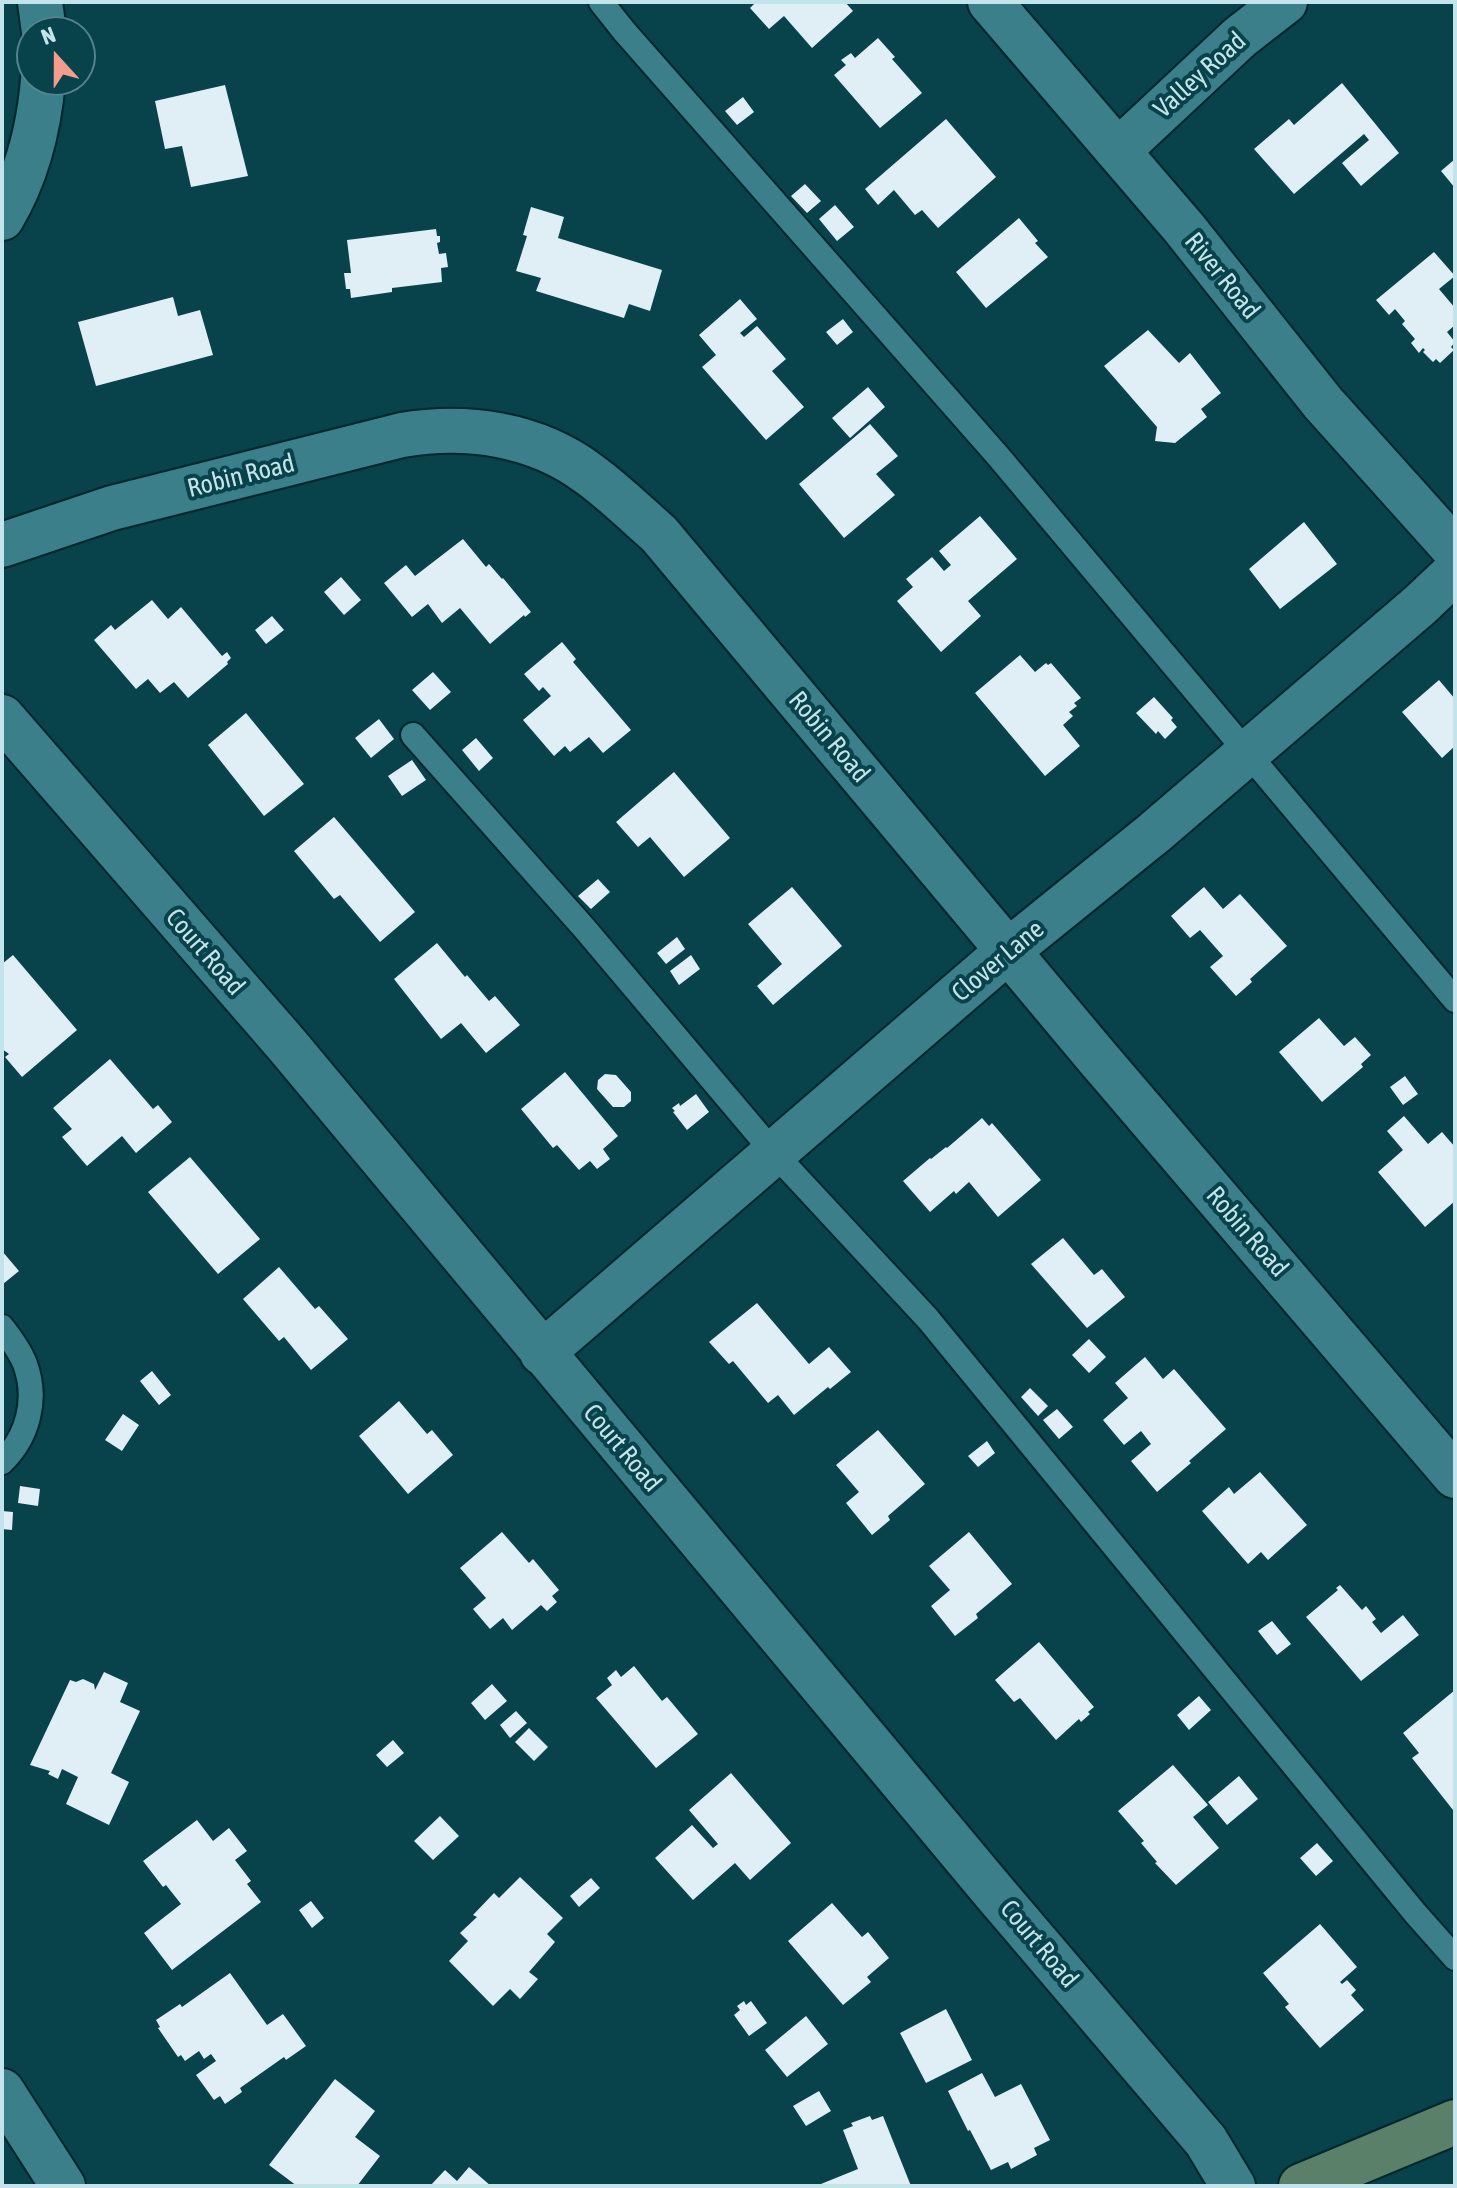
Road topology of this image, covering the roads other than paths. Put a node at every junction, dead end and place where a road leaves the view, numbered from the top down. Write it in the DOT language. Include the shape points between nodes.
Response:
graph roads {
  1 [pos="601,2"];
  2 [pos="990,2"];
  3 [pos="1285,2"];
  4 [pos="41,96"];
  5 [pos="1118,151"];
  6 [pos="3,214"];
  7 [pos="23,530"];
  8 [pos="2,545"];
  9 [pos="1455,550"];
  10 [pos="1455,572"];
  11 [pos="2,717"];
  12 [pos="413,735"];
  13 [pos="1248,752"];
  14 [pos="1008,951"];
  15 [pos="1455,1000"];
  16 [pos="774,1153"];
  17 [pos="2,1327"];
  18 [pos="542,1353"];
  19 [pos="2,1462"];
  20 [pos="1455,1476"];
  21 [pos="1455,1958"];
  22 [pos="2,2091"];
  23 [pos="1455,2122"];
  24 [pos="63,2186"];
  25 [pos="1233,2186"];
  26 [pos="1301,2186"];
  1 -- 13 [label="lane" via="998,456"];
  2 -- 5 [label="street, River Road"];
  3 -- 5 [label="street, Valley Road"];
  4 -- 6 [label="street" via="24,174"];
  5 -- 9 [label="street, River Road" via="1323,403"];
  7 -- 8 [label="street, Robin Road"];
  7 -- 14 [label="street, Robin Road" via="427,431 475,431 546,449 588,473 659,534"];
  10 -- 13 [label="street, Clover Lane"];
  11 -- 18 [label="street, Court Road" via="287,1045"];
  12 -- 16 [label="lane"];
  13 -- 14 [label="street, Clover Lane"];
  13 -- 15 [label="lane"];
  14 -- 16 [label="street, Clover Lane"];
  14 -- 20 [label="street, Robin Road"];
  16 -- 18 [label="street, Clover Lane"];
  16 -- 21 [label="lane" via="928,1319"];
  17 -- 19 [label="lane" via="26,1365 31,1394 27,1424"];
  18 -- 25 [label="street, Court Road" via="1206,2141"];
  22 -- 24 [label="street"];
  23 -- 26 [label="main road"];
}
